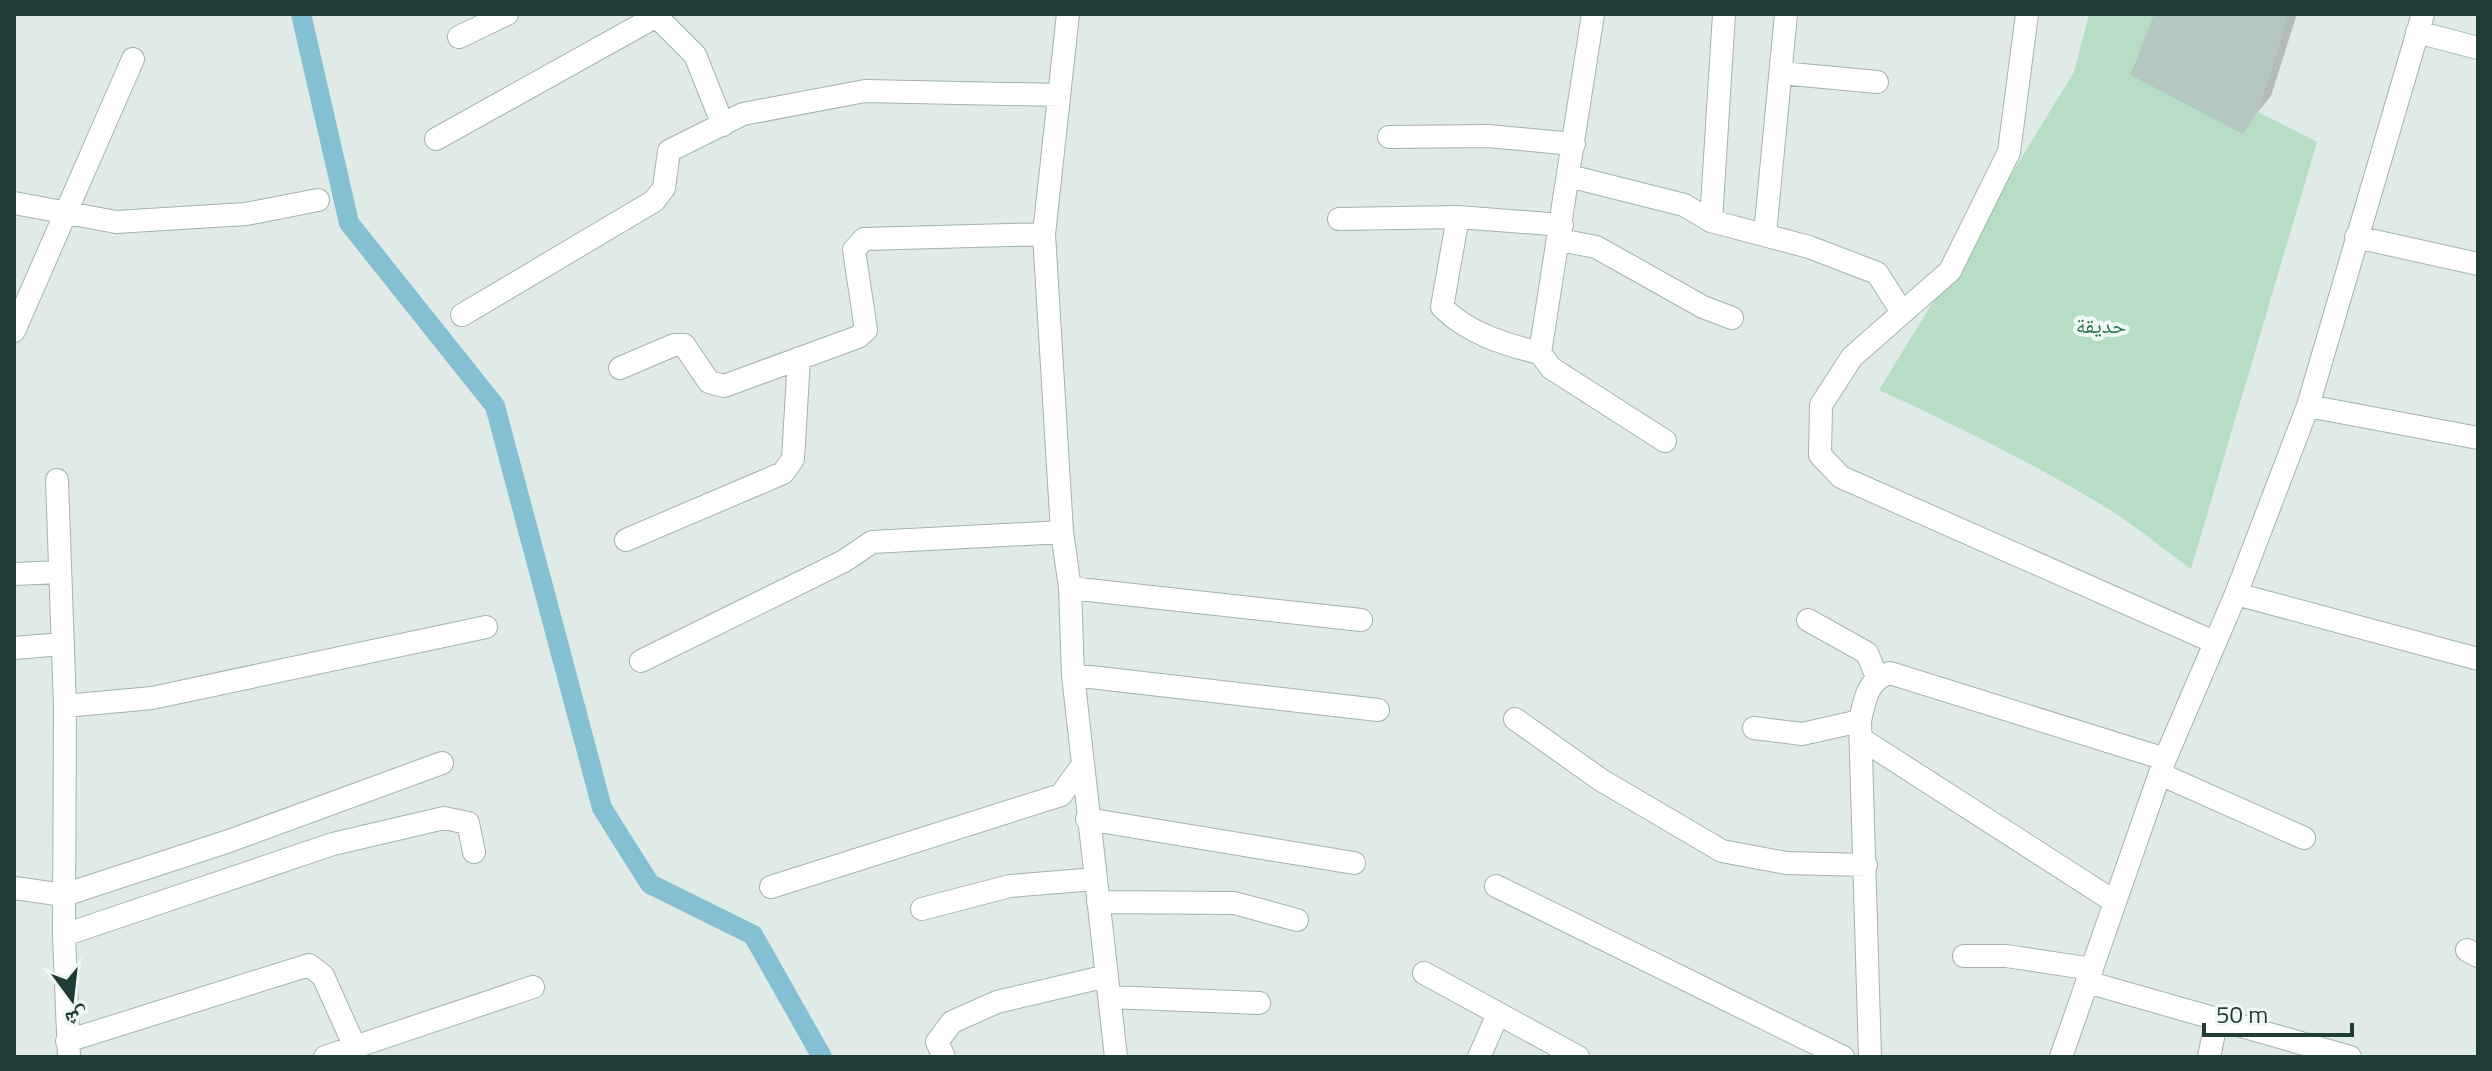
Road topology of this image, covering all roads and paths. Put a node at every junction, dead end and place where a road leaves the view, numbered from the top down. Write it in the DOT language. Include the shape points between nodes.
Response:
graph roads {
  1 [pos="507,14"];
  2 [pos="1068,14"];
  3 [pos="1593,14"];
  4 [pos="1724,14"];
  5 [pos="1786,14"];
  6 [pos="2027,14"];
  7 [pos="655,16"];
  8 [pos="2420,23"];
  9 [pos="459,37"];
  10 [pos="2478,48"];
  11 [pos="133,59"];
  12 [pos="1781,73"];
  13 [pos="1877,82"];
  14 [pos="1059,95"];
  15 [pos="723,125"];
  16 [pos="1389,137"];
  17 [pos="436,139"];
  18 [pos="1574,144"];
  19 [pos="1569,176"];
  20 [pos="318,200"];
  21 [pos="14,203"];
  22 [pos="66,214"];
  23 [pos="1458,217"];
  24 [pos="1339,219"];
  25 [pos="1711,221"];
  26 [pos="1561,232"];
  27 [pos="1044,234"];
  28 [pos="1765,234"];
  29 [pos="2356,237"];
  30 [pos="2478,264"];
  31 [pos="1902,312"];
  32 [pos="462,315"];
  33 [pos="1732,318"];
  34 [pos="15,327"];
  35 [pos="1540,353"];
  36 [pos="799,358"];
  37 [pos="620,368"];
  38 [pos="2308,406"];
  39 [pos="2478,438"];
  40 [pos="1665,441"];
  41 [pos="57,480"];
  42 [pos="1062,532"];
  43 [pos="626,540"];
  44 [pos="60,572"];
  45 [pos="14,574"];
  46 [pos="1070,588"];
  47 [pos="2236,594"];
  48 [pos="1361,620"];
  49 [pos="1808,620"];
  50 [pos="486,627"];
  51 [pos="2214,642"];
  52 [pos="62,644"];
  53 [pos="14,648"];
  54 [pos="2478,659"];
  55 [pos="641,661"];
  56 [pos="1073,675"];
  57 [pos="1877,677"];
  58 [pos="65,706"];
  59 [pos="1378,710"];
  60 [pos="1515,719"];
  61 [pos="1754,728"];
  62 [pos="1861,730"];
  63 [pos="442,763"];
  64 [pos="2162,766"];
  65 [pos="1081,767"];
  66 [pos="1087,819"];
  67 [pos="2304,838"];
  68 [pos="474,852"];
  69 [pos="1354,863"];
  70 [pos="1866,865"];
  71 [pos="1095,879"];
  72 [pos="1496,886"];
  73 [pos="771,887"];
  74 [pos="14,888"];
  75 [pos="64,895"];
  76 [pos="1098,902"];
  77 [pos="2115,902"];
  78 [pos="922,909"];
  79 [pos="1297,920"];
  80 [pos="64,935"];
  81 [pos="1964,956"];
  82 [pos="1424,973"];
  83 [pos="2090,976"];
  84 [pos="1109,986"];
  85 [pos="533,987"];
  86 [pos="1259,1003"];
  87 [pos="1498,1014"];
  88 [pos="2217,1018"];
  89 [pos="355,1047"];
  90 [pos="68,1049"];
  91 [pos="325,1057"];
  92 [pos="944,1057"];
  93 [pos="1116,1057"];
  94 [pos="1479,1057"];
  95 [pos="1578,1057"];
  96 [pos="1843,1057"];
  97 [pos="1870,1057"];
  98 [pos="2061,1057"];
  99 [pos="2209,1057"];
  100 [pos="2350,1057"];
  1 -- 9 [label="street"];
  2 -- 14 [label="street"];
  3 -- 18 [label="street"];
  4 -- 25 [label="street"];
  5 -- 12 [label="street"];
  6 -- 31 [label="street" via="2009,152 1950,271"];
  7 -- 15 [label="street" via="695,55"];
  7 -- 17 [label="street"];
  8 -- 10 [label="street"];
  8 -- 29 [label="street"];
  11 -- 22 [label="street"];
  12 -- 13 [label="street"];
  12 -- 28 [label="street"];
  14 -- 15 [label="street" via="865,91 743,114"];
  14 -- 27 [label="street"];
  15 -- 32 [label="street" via="669,151 664,188 654,201"];
  16 -- 18 [label="street" via="1488,136"];
  18 -- 19 [label="street"];
  19 -- 25 [label="street" via="1684,205"];
  19 -- 26 [label="street"];
  20 -- 22 [label="street" via="188,219 116,222"];
  21 -- 22 [label="street"];
  22 -- 34 [label="street"];
  23 -- 24 [label="street"];
  23 -- 26 [label="street"];
  23 -- 35 [label="street" via="1442,307 1452,318 1507,346"];
  25 -- 28 [label="street"];
  26 -- 33 [label="street"];
  26 -- 35 [label="street"];
  27 -- 36 [label="street" via="864,239 854,250 866,330"];
  27 -- 42 [label="street"];
  28 -- 31 [label="street" via="1877,273"];
  29 -- 30 [label="street"];
  29 -- 38 [label="street"];
  31 -- 51 [label="street" via="1852,357 1821,405 1820,455 1841,477"];
  35 -- 40 [label="street" via="1551,368"];
  36 -- 37 [label="street" via="724,386 709,382 684,345"];
  36 -- 43 [label="street" via="793,459 783,473"];
  38 -- 39 [label="street"];
  38 -- 47 [label="street"];
  41 -- 44 [label="street"];
  42 -- 46 [label="street"];
  42 -- 55 [label="street" via="872,542 844,561"];
  44 -- 45 [label="street"];
  44 -- 52 [label="street"];
  46 -- 48 [label="street"];
  46 -- 56 [label="street"];
  47 -- 51 [label="street"];
  47 -- 54 [label="street"];
  49 -- 57 [label="street" via="1867,653"];
  50 -- 58 [label="street" via="152,698"];
  51 -- 64 [label="street"];
  52 -- 53 [label="street"];
  52 -- 58 [label="street"];
  56 -- 59 [label="street"];
  56 -- 65 [label="street"];
  57 -- 62 [label="street" via="1868,690"];
  57 -- 64 [label="street" via="1890,673"];
  58 -- 75 [label="street"];
  60 -- 70 [label="street" via="1601,780 1722,851 1786,863"];
  61 -- 62 [label="street" via="1802,734"];
  62 -- 70 [label="street"];
  62 -- 77 [label="street"];
  63 -- 75 [label="street"];
  64 -- 67 [label="street"];
  64 -- 77 [label="street"];
  65 -- 66 [label="street"];
  65 -- 73 [label="street" via="1061,795"];
  66 -- 69 [label="street"];
  66 -- 71 [label="street"];
  68 -- 80 [label="street" via="468,823 444,818 333,844"];
  70 -- 97 [label="street"];
  71 -- 76 [label="street"];
  71 -- 78 [label="street" via="1010,886"];
  72 -- 96 [label="street"];
  74 -- 75 [label="street"];
  75 -- 80 [label="street"];
  76 -- 79 [label="street" via="1234,903"];
  76 -- 84 [label="street"];
  77 -- 83 [label="street"];
  80 -- 90 [label="street"];
  81 -- 83 [label="street" via="2006,956"];
  82 -- 87 [label="street"];
  83 -- 88 [label="street"];
  83 -- 98 [label="street"];
  84 -- 86 [label="street"];
  84 -- 92 [label="street" via="997,1002 952,1022 937,1042"];
  84 -- 93 [label="street"];
  85 -- 89 [label="street"];
  87 -- 94 [label="street"];
  87 -- 95 [label="street"];
  88 -- 99 [label="street"];
  88 -- 100 [label="street"];
  89 -- 90 [label="street" via="323,976 309,965"];
  89 -- 91 [label="street"];
}
